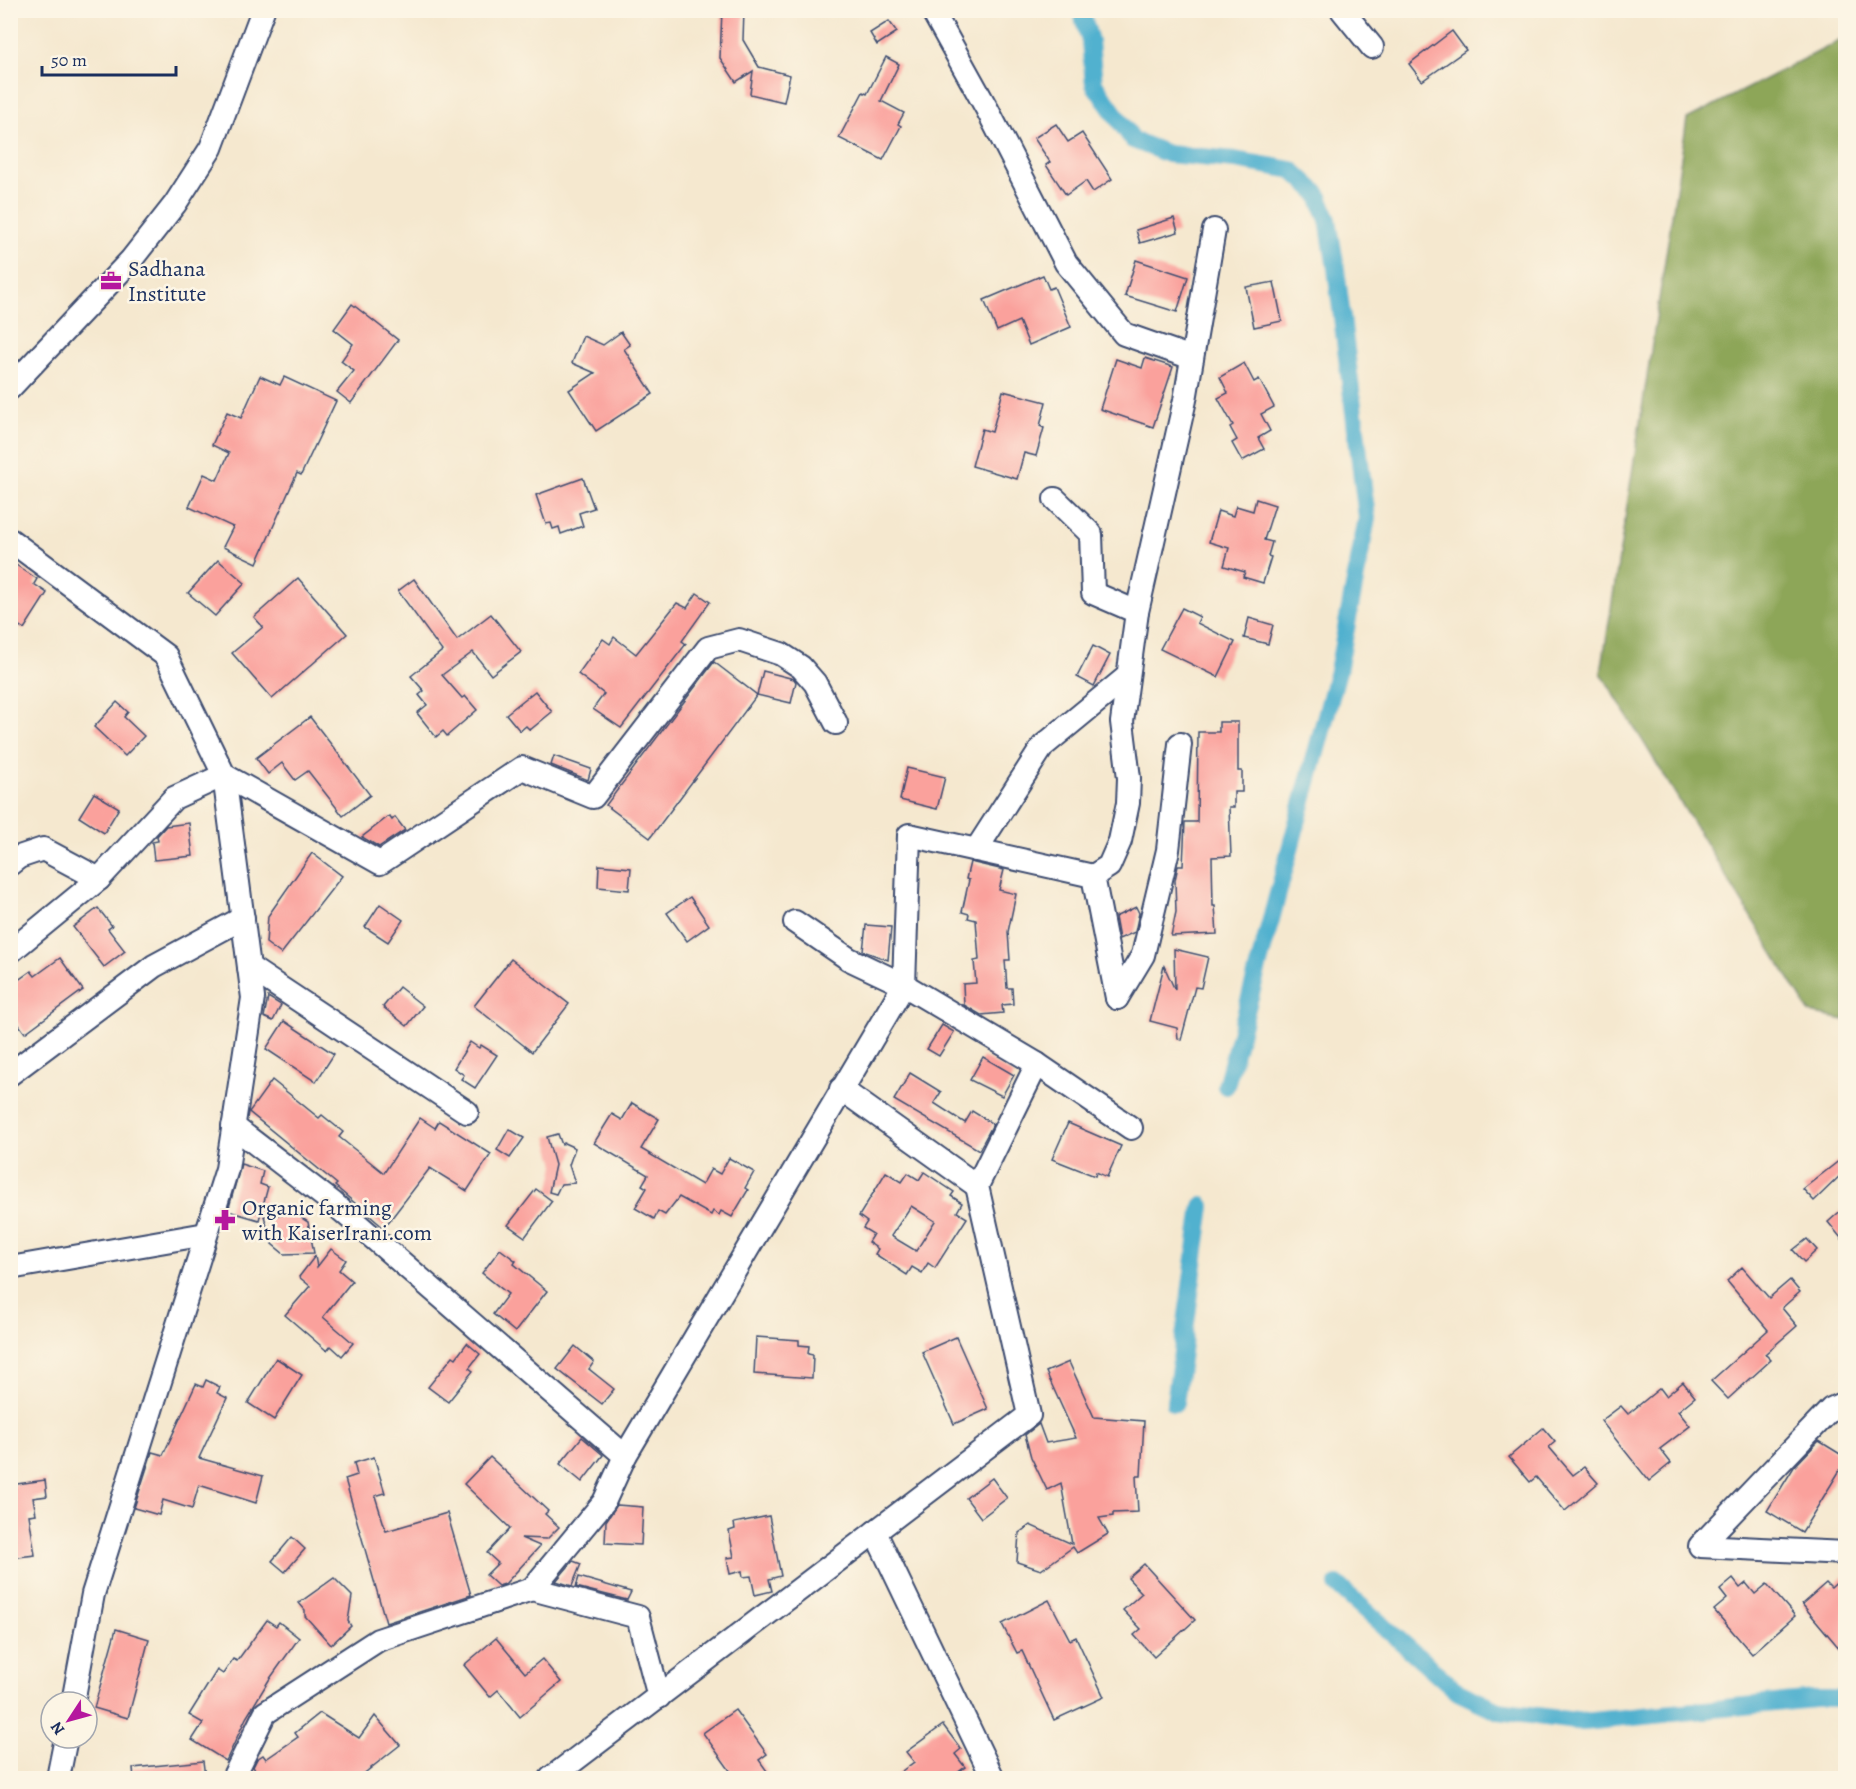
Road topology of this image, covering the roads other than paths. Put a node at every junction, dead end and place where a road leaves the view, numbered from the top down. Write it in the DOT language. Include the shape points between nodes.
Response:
graph roads {
  1 [pos="263,10"];
  2 [pos="932,10"];
  3 [pos="1342,10"];
  4 [pos="1372,47"];
  5 [pos="1214,230"];
  6 [pos="1192,358"];
  7 [pos="10,388"];
  8 [pos="1055,499"];
  9 [pos="10,540"];
  10 [pos="1137,612"];
  11 [pos="1128,676"];
  12 [pos="836,723"];
  13 [pos="1180,744"];
  14 [pos="224,775"];
  15 [pos="976,850"];
  16 [pos="10,864"];
  17 [pos="1093,876"];
  18 [pos="99,879"];
  19 [pos="243,918"];
  20 [pos="795,922"];
  21 [pos="10,952"];
  22 [pos="249,967"];
  23 [pos="904,985"];
  24 [pos="1036,1064"];
  25 [pos="10,1074"];
  26 [pos="841,1089"];
  27 [pos="467,1112"];
  28 [pos="233,1126"];
  29 [pos="1131,1128"];
  30 [pos="976,1186"];
  31 [pos="206,1234"];
  32 [pos="10,1268"];
  33 [pos="1845,1402"];
  34 [pos="625,1456"];
  35 [pos="875,1532"];
  36 [pos="1845,1552"];
  37 [pos="532,1589"];
  38 [pos="75,1690"];
  39 [pos="659,1697"];
  40 [pos="64,1750"];
  41 [pos="58,1779"];
  42 [pos="233,1779"];
  43 [pos="551,1779"];
  44 [pos="993,1779"];
  1 -- 7 [label="street" via="211,148 175,204 131,260"];
  2 -- 6 [label="street" via="1066,263 1124,334"];
  3 -- 4 [label="street"];
  5 -- 6 [label="street"];
  6 -- 10 [label="street"];
  8 -- 10 [label="street" via="1091,534 1093,593"];
  9 -- 14 [label="street" via="166,656"];
  10 -- 11 [label="street"];
  11 -- 15 [label="street" via="1042,746"];
  11 -- 17 [label="street" via="1122,722 1128,802 1120,841 1109,866"];
  12 -- 14 [label="street" via="815,683 801,667 781,654 739,640 708,648 594,797 522,768 380,863"];
  13 -- 17 [label="street" via="1168,850 1143,955 1117,998"];
  14 -- 18 [label="street" via="174,798"];
  14 -- 19 [label="street"];
  15 -- 17 [label="street"];
  15 -- 23 [label="street" via="909,835"];
  16 -- 18 [label="street" via="43,849"];
  18 -- 21 [label="street"];
  19 -- 22 [label="street"];
  19 -- 25 [label="street" via="154,966"];
  20 -- 23 [label="street" via="849,959"];
  22 -- 27 [label="street"];
  22 -- 28 [label="street" via="253,998"];
  23 -- 24 [label="street"];
  23 -- 26 [label="street"];
  24 -- 29 [label="street"];
  24 -- 30 [label="street"];
  26 -- 30 [label="street"];
  26 -- 34 [label="street"];
  28 -- 31 [label="street" via="227,1169"];
  28 -- 34 [label="street" via="333,1203"];
  30 -- 35 [label="street" via="1029,1415"];
  31 -- 32 [label="street"];
  31 -- 38 [label="street" via="93,1594"];
  33 -- 36 [label="street" via="1831,1409 1700,1546"];
  34 -- 37 [label="street" via="604,1502"];
  35 -- 39 [label="street"];
  35 -- 44 [label="street"];
  37 -- 39 [label="street" via="638,1617"];
  37 -- 42 [label="street" via="378,1640 265,1713"];
  39 -- 43 [label="street"];
  40 -- 41 [label="street"];
}
